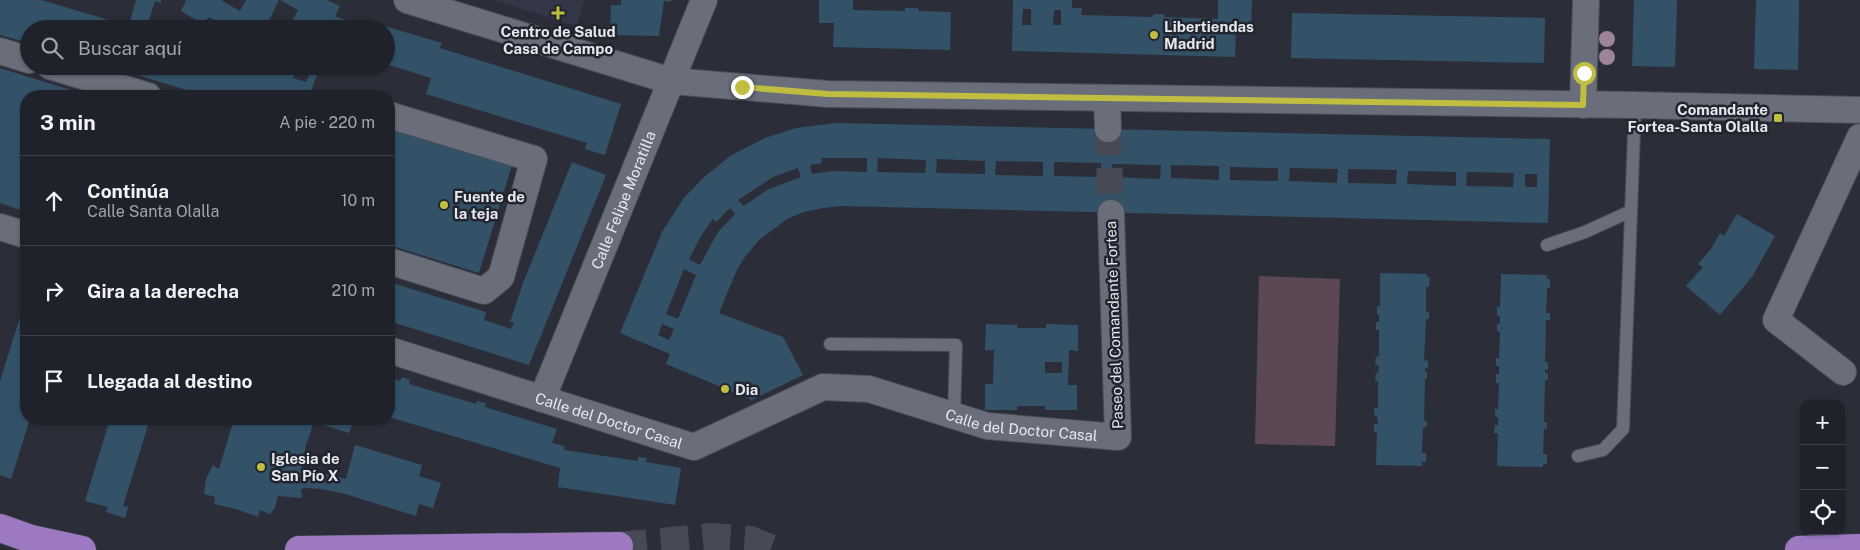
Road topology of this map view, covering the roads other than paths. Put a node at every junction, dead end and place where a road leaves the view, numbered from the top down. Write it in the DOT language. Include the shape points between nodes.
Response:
graph roads {
  1 [pos="407,0"];
  2 [pos="704,0"];
  3 [pos="1586,0"];
  4 [pos="0,51"];
  5 [pos="20,57"];
  6 [pos="79,75"];
  7 [pos="671,81"];
  8 [pos="128,90"];
  9 [pos="1107,98"];
  10 [pos="1583,105"];
  11 [pos="1635,105"];
  12 [pos="1860,110"];
  13 [pos="395,118"];
  14 [pos="1108,129"];
  15 [pos="1860,137"];
  16 [pos="1631,211"];
  17 [pos="1111,213"];
  18 [pos="0,227"];
  19 [pos="20,233"];
  20 [pos="1547,245"];
  21 [pos="395,263"];
  22 [pos="830,344"];
  23 [pos="395,352"];
  24 [pos="1843,372"];
  25 [pos="542,399"];
  26 [pos="954,416"];
  27 [pos="1118,437"];
  28 [pos="1578,456"];
  29 [pos="0,528"];
  30 [pos="619,546"];
  31 [pos="1860,548"];
  32 [pos="82,550"];
  33 [pos="299,550"];
  34 [pos="1799,550"];
  1 -- 7 [label="street"];
  2 -- 7 [label="street, Calle Felipe Moratilla"];
  3 -- 10 [label="street"];
  4 -- 5 [label="street"];
  6 -- 8 [label="street"];
  7 -- 9 [label="street" via="828,94"];
  7 -- 25 [label="street, Calle Felipe Moratilla"];
  9 -- 10 [label="street"];
  9 -- 14 [label="street"];
  10 -- 11 [label="street"];
  11 -- 12 [label="street"];
  11 -- 16 [label="lane"];
  13 -- 21 [label="street" via="534,159 501,277 484,291"];
  15 -- 24 [label="street" via="1776,320"];
  16 -- 20 [label="lane"];
  16 -- 28 [label="lane" via="1623,429 1603,450"];
  17 -- 27 [label="street, Paseo del Comandante Fortea"];
  18 -- 19 [label="street"];
  22 -- 26 [label="lane" via="956,345"];
  23 -- 25 [label="street, Calle del Doctor Casal"];
  25 -- 26 [label="street, Calle del Doctor Casal" via="694,447 823,387 869,390"];
  26 -- 27 [label="street, Calle del Doctor Casal" via="987,426"];
  29 -- 32 [label="highway" via="31,539"];
  30 -- 33 [label="highway"];
  31 -- 34 [label="highway"];
}
